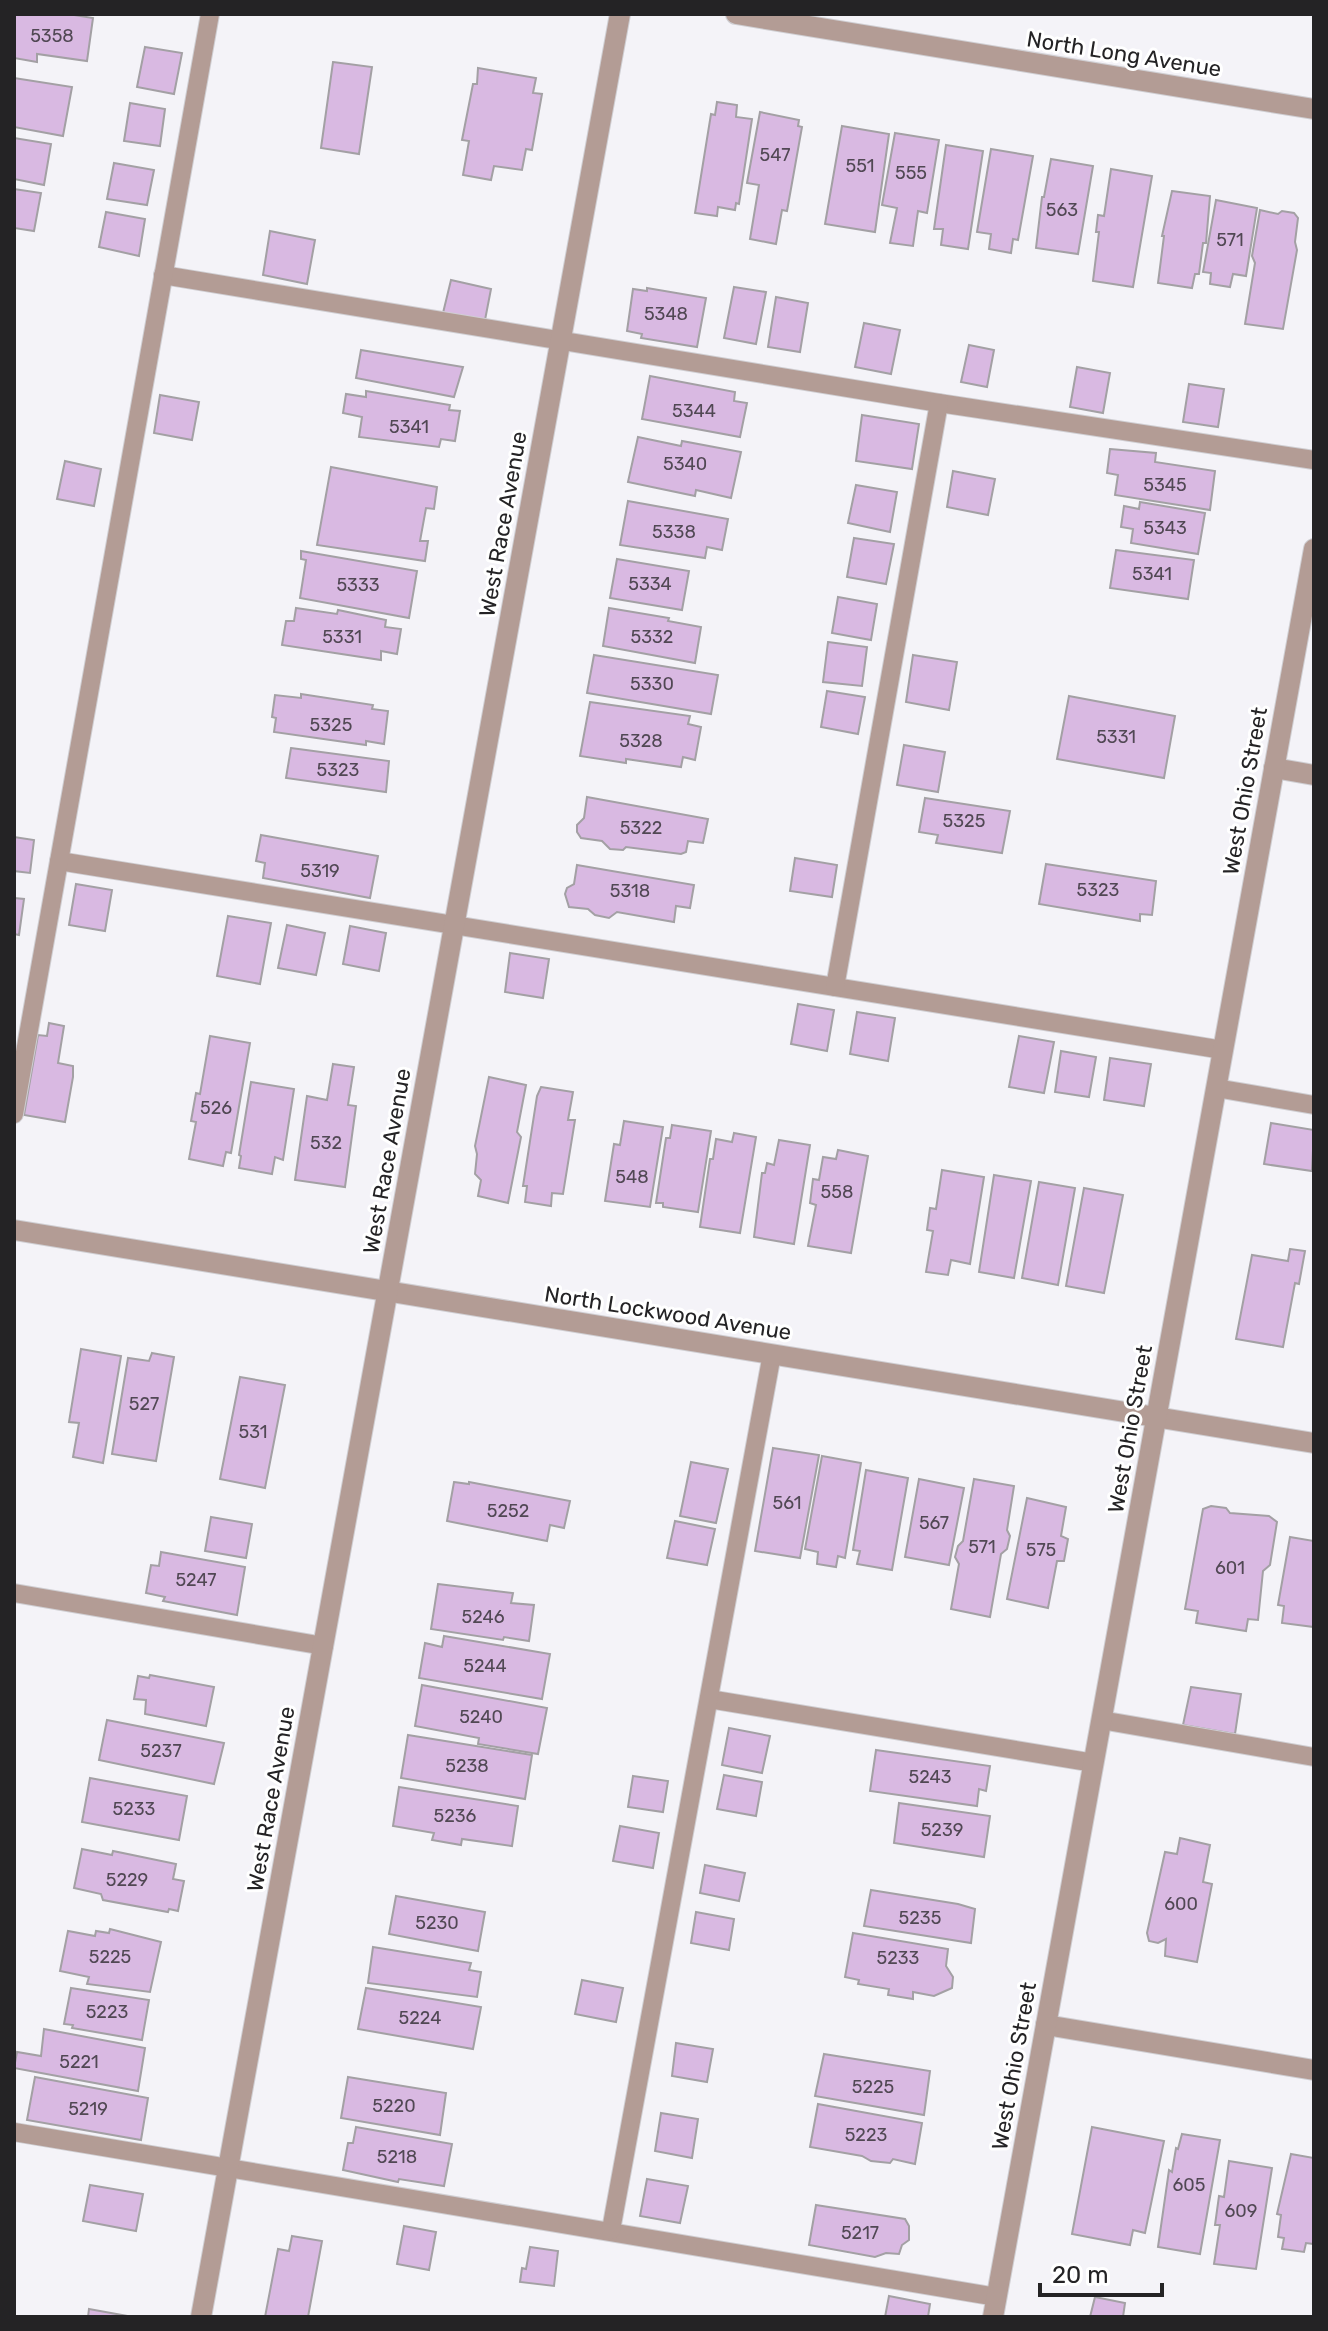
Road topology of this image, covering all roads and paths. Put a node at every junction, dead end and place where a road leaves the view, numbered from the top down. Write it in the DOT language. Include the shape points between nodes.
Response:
graph roads {
  1 [pos="210,14"];
  2 [pos="620,14"];
  3 [pos="736,14"];
  4 [pos="1314,109"];
  5 [pos="163,275"];
  6 [pos="561,341"];
  7 [pos="939,403"];
  8 [pos="1314,460"];
  9 [pos="1314,549"];
  10 [pos="1274,768"];
  11 [pos="1314,775"];
  12 [pos="59,861"];
  13 [pos="455,925"];
  14 [pos="835,987"];
  15 [pos="1223,1050"];
  16 [pos="1216,1088"];
  17 [pos="1314,1105"];
  18 [pos="14,1114"];
  19 [pos="14,1230"];
  20 [pos="388,1291"];
  21 [pos="772,1354"];
  22 [pos="1157,1418"];
  23 [pos="1314,1443"];
  24 [pos="14,1593"];
  25 [pos="324,1646"];
  26 [pos="709,1699"];
  27 [pos="1101,1720"];
  28 [pos="1314,1757"];
  29 [pos="1094,1763"];
  30 [pos="1046,2025"];
  31 [pos="1314,2070"];
  32 [pos="14,2132"];
  33 [pos="229,2167"];
  34 [pos="611,2230"];
  35 [pos="995,2307"];
  36 [pos="201,2317"];
  1 -- 5 [label="lane"];
  2 -- 6 [label="street, West Race Avenue"];
  3 -- 4 [label="street, North Long Avenue"];
  5 -- 6 [label="lane"];
  5 -- 12 [label="lane"];
  6 -- 7 [label="lane"];
  6 -- 13 [label="street, West Race Avenue"];
  7 -- 8 [label="lane"];
  7 -- 14 [label="lane"];
  9 -- 10 [label="street, West Ohio Street"];
  10 -- 11 [label="street"];
  10 -- 15 [label="street, West Ohio Street"];
  12 -- 13 [label="lane"];
  12 -- 18 [label="lane"];
  13 -- 14 [label="lane"];
  13 -- 20 [label="street, West Race Avenue"];
  14 -- 15 [label="lane"];
  15 -- 16 [label="street, West Ohio Street"];
  16 -- 17 [label="lane"];
  16 -- 22 [label="street, West Ohio Street"];
  19 -- 20 [label="street, North Lockwood Avenue"];
  20 -- 21 [label="street, North Lockwood Avenue"];
  20 -- 25 [label="street, West Race Avenue"];
  21 -- 22 [label="street, North Lockwood Avenue"];
  21 -- 26 [label="lane"];
  22 -- 23 [label="street, North Lockwood Avenue"];
  22 -- 27 [label="street, West Ohio Street"];
  24 -- 25 [label="lane"];
  25 -- 33 [label="street, West Race Avenue"];
  26 -- 29 [label="lane"];
  26 -- 34 [label="lane"];
  27 -- 28 [label="lane"];
  27 -- 29 [label="street, West Ohio Street"];
  29 -- 30 [label="street, West Ohio Street"];
  30 -- 31 [label="street"];
  30 -- 35 [label="street, West Ohio Street"];
  32 -- 33 [label="lane"];
  33 -- 34 [label="lane"];
  33 -- 36 [label="street, West Race Avenue"];
  34 -- 35 [label="lane"];
}
